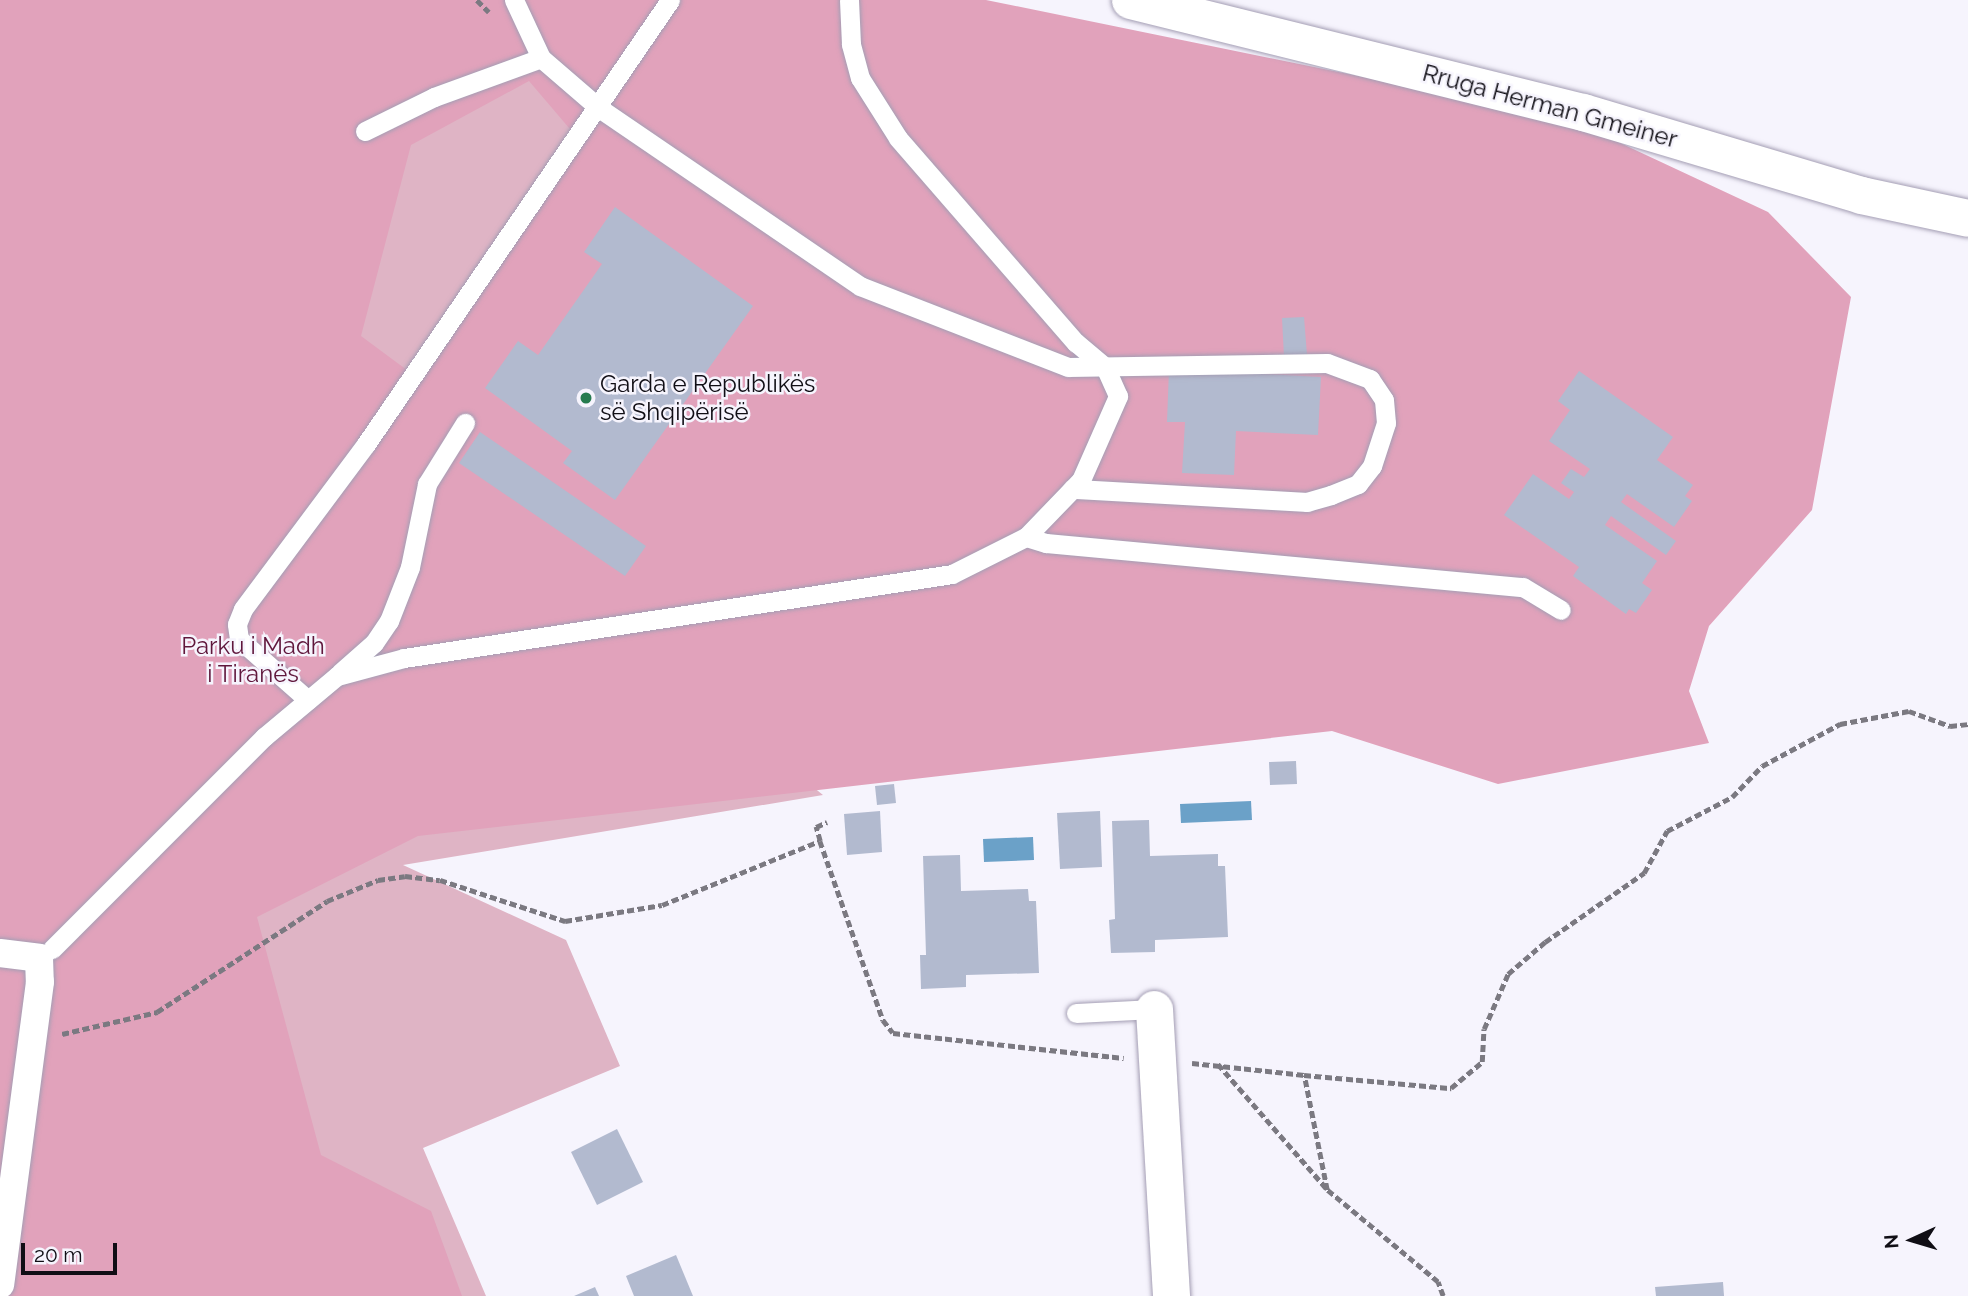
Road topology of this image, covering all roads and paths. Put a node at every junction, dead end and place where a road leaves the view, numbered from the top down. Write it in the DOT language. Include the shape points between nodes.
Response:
graph roads {
  1 [pos="514,0"];
  2 [pos="670,0"];
  3 [pos="849,0"];
  4 [pos="1130,0"];
  5 [pos="541,58"];
  6 [pos="599,108"];
  7 [pos="365,131"];
  8 [pos="1968,218"];
  9 [pos="1105,367"];
  10 [pos="465,424"];
  11 [pos="1072,489"];
  12 [pos="1026,537"];
  13 [pos="1562,610"];
  14 [pos="337,676"];
  15 [pos="308,700"];
  16 [pos="1968,724"];
  17 [pos="827,822"];
  18 [pos="820,841"];
  19 [pos="0,953"];
  20 [pos="45,954"];
  21 [pos="1154,1009"];
  22 [pos="1076,1013"];
  23 [pos="33,1038"];
  24 [pos="1157,1062"];
  25 [pos="1218,1064"];
  26 [pos="1304,1075"];
  27 [pos="1327,1189"];
  28 [pos="0,1284"];
  29 [pos="1171,1296"];
  30 [pos="1443,1296"];
  1 -- 5 [label="lane"];
  2 -- 6 [label="lane"];
  3 -- 9 [label="lane" via="850,44 860,79 898,138 1076,343"];
  4 -- 8 [label="street, Rruga Herman Gmeiner" via="1583,112 1861,195"];
  5 -- 6 [label="lane"];
  5 -- 7 [label="lane" via="443,93"];
  6 -- 9 [label="lane" via="860,286 1068,367"];
  6 -- 15 [label="lane" via="366,444 243,609 237,624 239,639"];
  9 -- 11 [label="lane" via="1118,396 1081,481"];
  9 -- 11 [label="lane" via="1148,362 1351,368 1370,379 1384,400 1386,423 1380,446 1358,484 1307,502"];
  10 -- 14 [label="lane" via="427,484 410,567 389,621 374,643"];
  11 -- 12 [label="lane"];
  12 -- 13 [label="lane" via="1059,544 1523,587"];
  12 -- 14 [label="lane" via="992,557 941,577 404,658"];
  14 -- 15 [label="lane"];
  15 -- 20 [label="lane" via="255,746"];
  16 -- 26 [label="path" via="1950,726 1909,711 1840,724 1762,766 1732,797 1667,831 1644,873 1545,942 1508,974 1484,1029 1482,1062 1451,1088"];
  17 -- 18 [label="path" via="816,827"];
  18 -- 23 [label="path" via="662,905 565,921 440,880 405,876 378,880 327,901 157,1012 92,1031"];
  18 -- 24 [label="path" via="883,1020 894,1033"];
  19 -- 20 [label="street"];
  20 -- 23 [label="street"];
  21 -- 22 [label="lane"];
  21 -- 24 [label="street"];
  23 -- 28 [label="street"];
  24 -- 25 [label="path"];
  24 -- 29 [label="street"];
  25 -- 26 [label="path"];
  25 -- 27 [label="path"];
  26 -- 27 [label="path"];
  27 -- 30 [label="path" via="1438,1282"];
}
